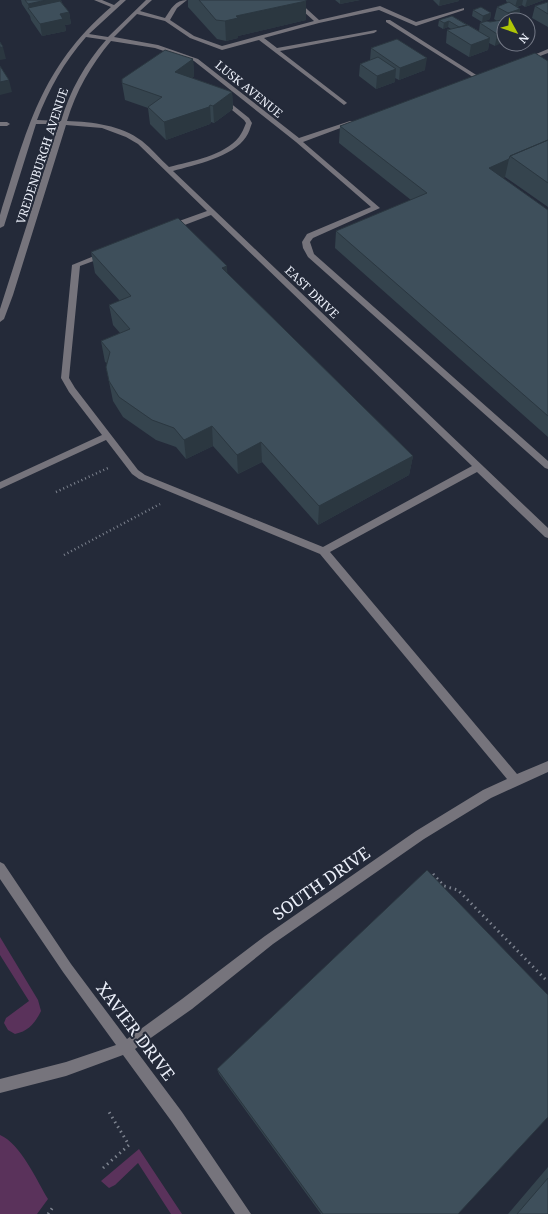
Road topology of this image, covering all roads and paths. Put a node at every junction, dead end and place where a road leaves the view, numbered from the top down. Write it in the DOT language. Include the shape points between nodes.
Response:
graph roads {
  1 [pos="97,0"];
  2 [pos="123,0"];
  3 [pos="150,0"];
  4 [pos="184,0"];
  5 [pos="294,0"];
  6 [pos="115,7"];
  7 [pos="462,9"];
  8 [pos="135,12"];
  9 [pos="167,20"];
  10 [pos="388,21"];
  11 [pos="318,22"];
  12 [pos="374,30"];
  13 [pos="85,35"];
  14 [pos="260,38"];
  15 [pos="108,39"];
  16 [pos="276,50"];
  17 [pos="548,52"];
  18 [pos="520,62"];
  19 [pos="485,75"];
  20 [pos="478,78"];
  21 [pos="468,82"];
  22 [pos="218,97"];
  23 [pos="344,103"];
  24 [pos="358,120"];
  25 [pos="34,122"];
  26 [pos="62,122"];
  27 [pos="298,141"];
  28 [pos="167,170"];
  29 [pos="211,212"];
  30 [pos="0,226"];
  31 [pos="160,232"];
  32 [pos="112,251"];
  33 [pos="0,319"];
  34 [pos="107,436"];
  35 [pos="548,466"];
  36 [pos="110,467"];
  37 [pos="478,467"];
  38 [pos="0,486"];
  39 [pos="56,492"];
  40 [pos="164,502"];
  41 [pos="548,534"];
  42 [pos="323,552"];
  43 [pos="64,555"];
  44 [pos="548,766"];
  45 [pos="515,780"];
  46 [pos="0,868"];
  47 [pos="433,874"];
  48 [pos="548,982"];
  49 [pos="126,1048"];
  50 [pos="0,1086"];
  51 [pos="109,1112"];
  52 [pos="103,1168"];
  53 [pos="54,1207"];
  54 [pos="48,1214"];
  55 [pos="244,1214"];
  1 -- 6 [label="street"];
  2 -- 6 [label="street, VREDENBURGH AVENUE"];
  3 -- 8 [label="street, VREDENBURGH AVENUE"];
  4 -- 9 [label="street" via="175,7"];
  5 -- 11 [label="street"];
  6 -- 13 [label="street, VREDENBURGH AVENUE"];
  7 -- 11 [label="street" via="416,24 380,8"];
  8 -- 9 [label="street"];
  8 -- 15 [label="street, VREDENBURGH AVENUE"];
  9 -- 14 [label="street" via="192,37 222,48"];
  10 -- 20 [label="street"];
  11 -- 14 [label="street"];
  12 -- 16 [label="street"];
  13 -- 15 [label="street, LUSK AVENUE"];
  13 -- 25 [label="street, VREDENBURGH AVENUE" via="54,76"];
  14 -- 16 [label="street"];
  15 -- 26 [label="street, VREDENBURGH AVENUE" via="84,72"];
  15 -- 27 [label="street, LUSK AVENUE" via="160,47 196,60"];
  16 -- 23 [label="street"];
  17 -- 18 [label="street"];
  19 -- 20 [label="street"];
  20 -- 21 [label="street"];
  22 -- 28 [label="street" via="247,119 249,123 242,137 232,147 221,152"];
  24 -- 27 [label="street"];
  25 -- 26 [label="street, EAST DRIVE"];
  25 -- 30 [label="street, VREDENBURGH AVENUE"];
  26 -- 28 [label="street, EAST DRIVE" via="100,126 125,134 140,143"];
  26 -- 33 [label="street, VREDENBURGH AVENUE"];
  27 -- 35 [label="street, LUSK AVENUE" via="376,208 310,236 306,242 311,255"];
  28 -- 29 [label="street, EAST DRIVE"];
  29 -- 31 [label="street"];
  29 -- 37 [label="street, EAST DRIVE"];
  32 -- 34 [label="street" via="76,265 65,378"];
  34 -- 38 [label="street"];
  34 -- 42 [label="street" via="135,472 142,477"];
  36 -- 39 [label="path"];
  37 -- 41 [label="street, EAST DRIVE"];
  37 -- 42 [label="street"];
  40 -- 43 [label="path"];
  42 -- 45 [label="street"];
  44 -- 45 [label="street, SOUTH DRIVE"];
  45 -- 49 [label="street, SOUTH DRIVE" via="456,811 364,873 269,940"];
  46 -- 49 [label="street, XAVIER DRIVE" via="67,968"];
  47 -- 48 [label="path" via="444,886 458,890"];
  49 -- 50 [label="street, SOUTH DRIVE" via="66,1069"];
  49 -- 55 [label="street, XAVIER DRIVE"];
  51 -- 52 [label="path" via="129,1145"];
  53 -- 54 [label="path"];
}
